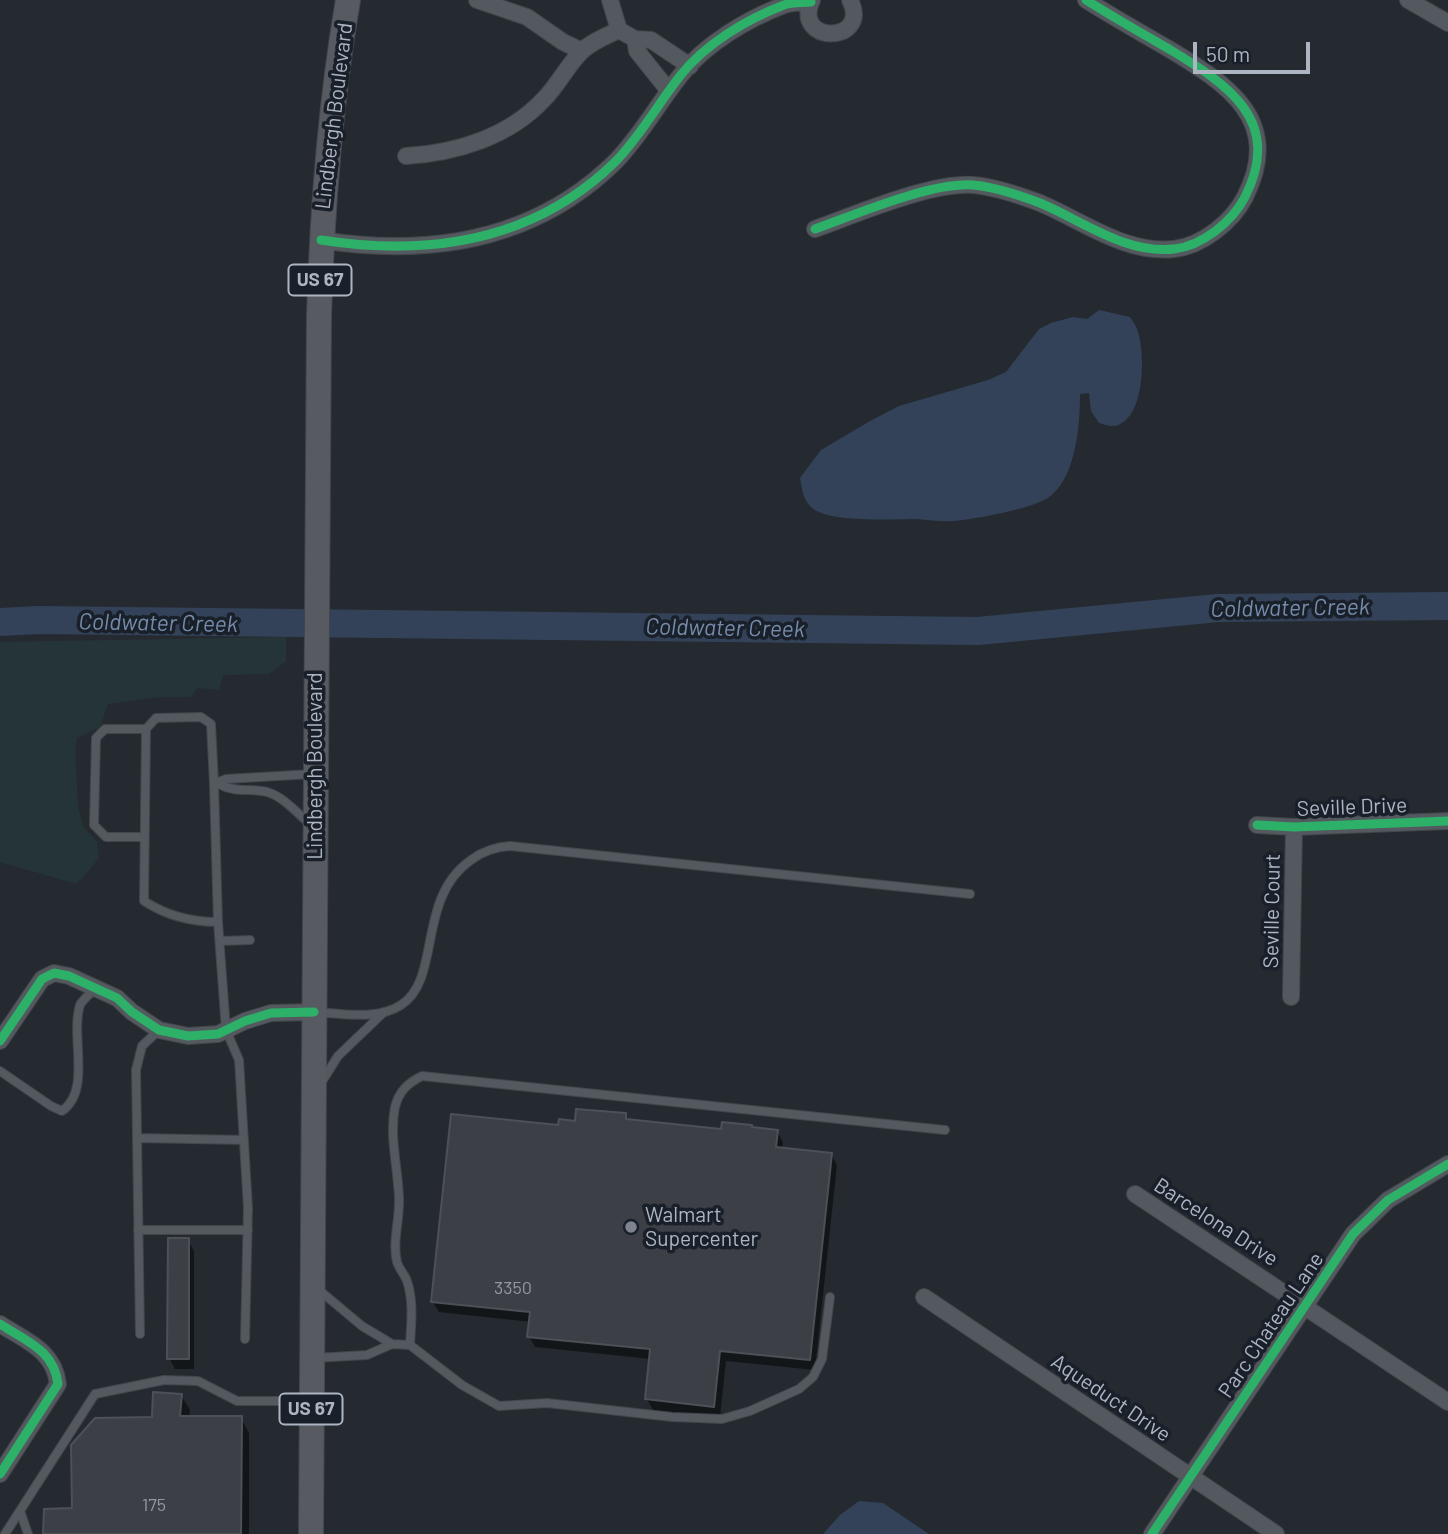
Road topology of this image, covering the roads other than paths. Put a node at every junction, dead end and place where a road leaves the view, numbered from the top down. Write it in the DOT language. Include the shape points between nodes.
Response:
graph roads {
  1 [pos="348,0"];
  2 [pos="477,0"];
  3 [pos="610,0"];
  4 [pos="1086,0"];
  5 [pos="1408,0"];
  6 [pos="811,1"];
  7 [pos="857,1"];
  8 [pos="1448,23"];
  9 [pos="619,30"];
  10 [pos="635,39"];
  11 [pos="582,51"];
  12 [pos="690,66"];
  13 [pos="669,91"];
  14 [pos="406,156"];
  15 [pos="815,229"];
  16 [pos="321,240"];
  17 [pos="146,729"];
  18 [pos="315,774"];
  19 [pos="216,784"];
  20 [pos="1448,821"];
  21 [pos="1257,825"];
  22 [pos="1294,827"];
  23 [pos="314,828"];
  24 [pos="145,837"];
  25 [pos="970,894"];
  26 [pos="218,922"];
  27 [pos="250,940"];
  28 [pos="220,941"];
  29 [pos="94,989"];
  30 [pos="1291,997"];
  31 [pos="314,1012"];
  32 [pos="384,1012"];
  33 [pos="159,1030"];
  34 [pos="226,1030"];
  35 [pos="0,1041"];
  36 [pos="0,1071"];
  37 [pos="313,1095"];
  38 [pos="945,1130"];
  39 [pos="137,1138"];
  40 [pos="244,1140"];
  41 [pos="1448,1164"];
  42 [pos="1135,1194"];
  43 [pos="138,1230"];
  44 [pos="248,1230"];
  45 [pos="312,1284"];
  46 [pos="830,1297"];
  47 [pos="924,1297"];
  48 [pos="1304,1305"];
  49 [pos="0,1324"];
  50 [pos="140,1334"];
  51 [pos="245,1339"];
  52 [pos="392,1344"];
  53 [pos="410,1345"];
  54 [pos="312,1358"];
  55 [pos="311,1402"];
  56 [pos="1448,1402"];
  57 [pos="0,1475"];
  58 [pos="1190,1477"];
  59 [pos="20,1511"];
  60 [pos="5,1534"];
  61 [pos="28,1534"];
  62 [pos="311,1534"];
  63 [pos="1152,1534"];
  64 [pos="1276,1534"];
  1 -- 16 [label="main road, Lindbergh Boulevard / US 67" via="332,104"];
  2 -- 11 [label="street" via="527,17"];
  3 -- 9 [label="street"];
  4 -- 15 [label="street" via="1203,70 1241,103 1255,128 1258,151 1254,175 1233,216 1187,245 1147,247 1116,240 1039,203 1000,191 944,185"];
  5 -- 8 [label="street"];
  6 -- 7 [label="street" via="810,20 830,35 852,21"];
  6 -- 12 [label="street" via="787,4 742,24"];
  9 -- 10 [label="street"];
  9 -- 11 [label="street"];
  10 -- 12 [label="street" via="651,40"];
  10 -- 13 [label="street" via="638,51"];
  11 -- 14 [label="street" via="542,102 514,123 482,142"];
  12 -- 13 [label="street"];
  13 -- 16 [label="street" via="617,160 583,190 538,217 443,245 375,246"];
  16 -- 18 [label="main road, Lindbergh Boulevard / US 67"];
  17 -- 19 [label="lane" via="156,718 201,717 211,724"];
  17 -- 24 [label="lane"];
  17 -- 24 [label="lane" via="105,729 96,738 94,825 106,837"];
  18 -- 19 [label="lane" via="226,779"];
  18 -- 23 [label="main road, Lindbergh Boulevard / US 67"];
  19 -- 23 [label="lane" via="268,792"];
  19 -- 26 [label="lane"];
  20 -- 22 [label="street, Seville Drive"];
  21 -- 22 [label="street, Seville Drive"];
  22 -- 30 [label="street, Seville Court"];
  23 -- 31 [label="main road, Lindbergh Boulevard / US 67"];
  24 -- 26 [label="lane" via="144,901 162,913 195,922"];
  25 -- 32 [label="lane" via="495,847 466,864 445,886 419,982 402,1005"];
  26 -- 28 [label="lane"];
  27 -- 28 [label="lane"];
  28 -- 34 [label="lane"];
  29 -- 33 [label="street" via="117,998"];
  29 -- 35 [label="street" via="54,973 42,979"];
  29 -- 36 [label="lane" via="81,1002 78,1090 71,1105 62,1111 51,1106"];
  31 -- 32 [label="lane"];
  31 -- 34 [label="street" via="271,1013"];
  31 -- 37 [label="main road, Lindbergh Boulevard / US 67"];
  32 -- 37 [label="lane" via="338,1056"];
  33 -- 34 [label="street" via="188,1036"];
  33 -- 39 [label="lane" via="142,1046 136,1070"];
  34 -- 40 [label="lane" via="239,1060"];
  37 -- 45 [label="main road, Lindbergh Boulevard / US 67"];
  38 -- 53 [label="lane" via="422,1076 401,1091 394,1133 399,1200 396,1248 412,1302"];
  39 -- 40 [label="lane"];
  39 -- 43 [label="lane"];
  40 -- 44 [label="lane"];
  41 -- 48 [label="street, Parc Chateau Lane" via="1388,1200 1362,1225"];
  42 -- 48 [label="street, Barcelona Drive"];
  43 -- 44 [label="lane"];
  43 -- 50 [label="lane"];
  44 -- 51 [label="lane"];
  45 -- 52 [label="lane" via="362,1326"];
  45 -- 54 [label="main road, Lindbergh Boulevard / US 67"];
  46 -- 53 [label="lane" via="822,1359 813,1377 799,1389 722,1419 547,1403 499,1406 462,1385"];
  47 -- 58 [label="street, Aqueduct Drive"];
  48 -- 56 [label="street, Barcelona Drive"];
  48 -- 58 [label="street, Parc Chateau Lane"];
  49 -- 57 [label="street" via="48,1355 57,1369 58,1384"];
  52 -- 53 [label="lane"];
  52 -- 54 [label="lane" via="367,1355"];
  54 -- 55 [label="main road, Lindbergh Boulevard / US 67"];
  55 -- 59 [label="lane" via="237,1401 198,1381 163,1380 95,1394"];
  55 -- 62 [label="main road, Lindbergh Boulevard / US 67"];
  58 -- 63 [label="street, Parc Chateau Lane"];
  58 -- 64 [label="street, Aqueduct Drive"];
  59 -- 60 [label="lane"];
  59 -- 61 [label="lane"];
}
